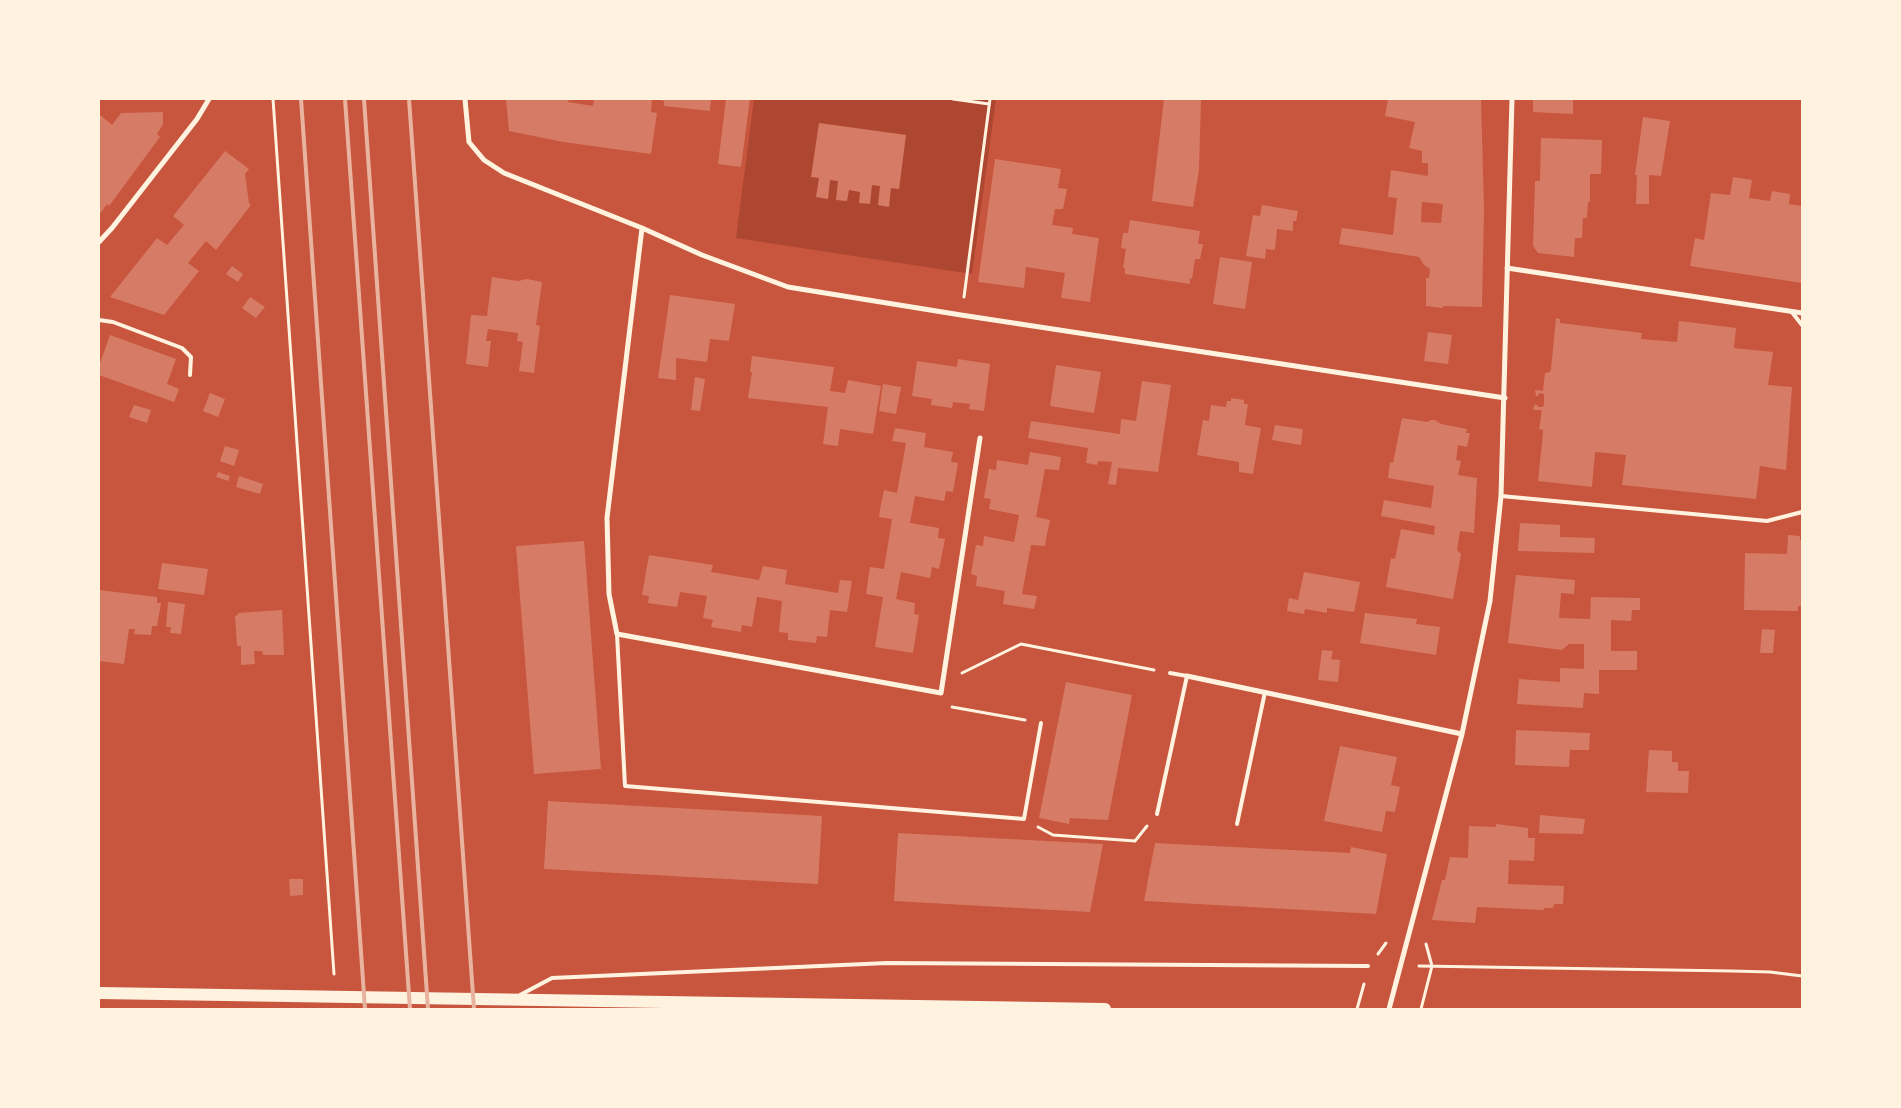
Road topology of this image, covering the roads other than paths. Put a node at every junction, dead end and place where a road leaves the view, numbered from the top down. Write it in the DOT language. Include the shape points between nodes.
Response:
graph roads {
  1 [pos="209,99"];
  2 [pos="465,99"];
  3 [pos="1512,99"];
  4 [pos="642,228"];
  5 [pos="99,242"];
  6 [pos="1507,268"];
  7 [pos="1791,311"];
  8 [pos="1802,313"];
  9 [pos="99,320"];
  10 [pos="1802,325"];
  11 [pos="190,375"];
  12 [pos="1505,398"];
  13 [pos="980,438"];
  14 [pos="1501,496"];
  15 [pos="1802,512"];
  16 [pos="617,634"];
  17 [pos="1170,673"];
  18 [pos="1187,676"];
  19 [pos="1265,692"];
  20 [pos="1041,723"];
  21 [pos="1462,734"];
  22 [pos="1157,814"];
  23 [pos="1237,824"];
  24 [pos="1368,966"];
  25 [pos="99,994"];
  26 [pos="511,1000"];
  27 [pos="1105,1009"];
  28 [pos="1389,1009"];
  1 -- 5 [label="street" via="197,119"];
  2 -- 4 [label="street" via="469,142 484,160 504,172"];
  3 -- 6 [label="street"];
  4 -- 12 [label="street" via="702,255 788,287"];
  4 -- 16 [label="street" via="607,518 609,594"];
  6 -- 7 [label="street"];
  6 -- 12 [label="street"];
  7 -- 8 [label="street"];
  7 -- 10 [label="lane"];
  9 -- 11 [label="lane" via="113,322 182,348 191,357"];
  12 -- 14 [label="street"];
  13 -- 16 [label="street" via="940,694"];
  14 -- 15 [label="lane" via="1767,521"];
  14 -- 21 [label="street" via="1490,601"];
  16 -- 20 [label="lane" via="625,786 1024,819"];
  17 -- 18 [label="lane"];
  18 -- 19 [label="street"];
  18 -- 22 [label="lane"];
  19 -- 21 [label="street"];
  19 -- 23 [label="lane"];
  21 -- 28 [label="street"];
  24 -- 26 [label="lane" via="887,963 552,978"];
  25 -- 26 [label="main road"];
  26 -- 27 [label="main road"];
}
